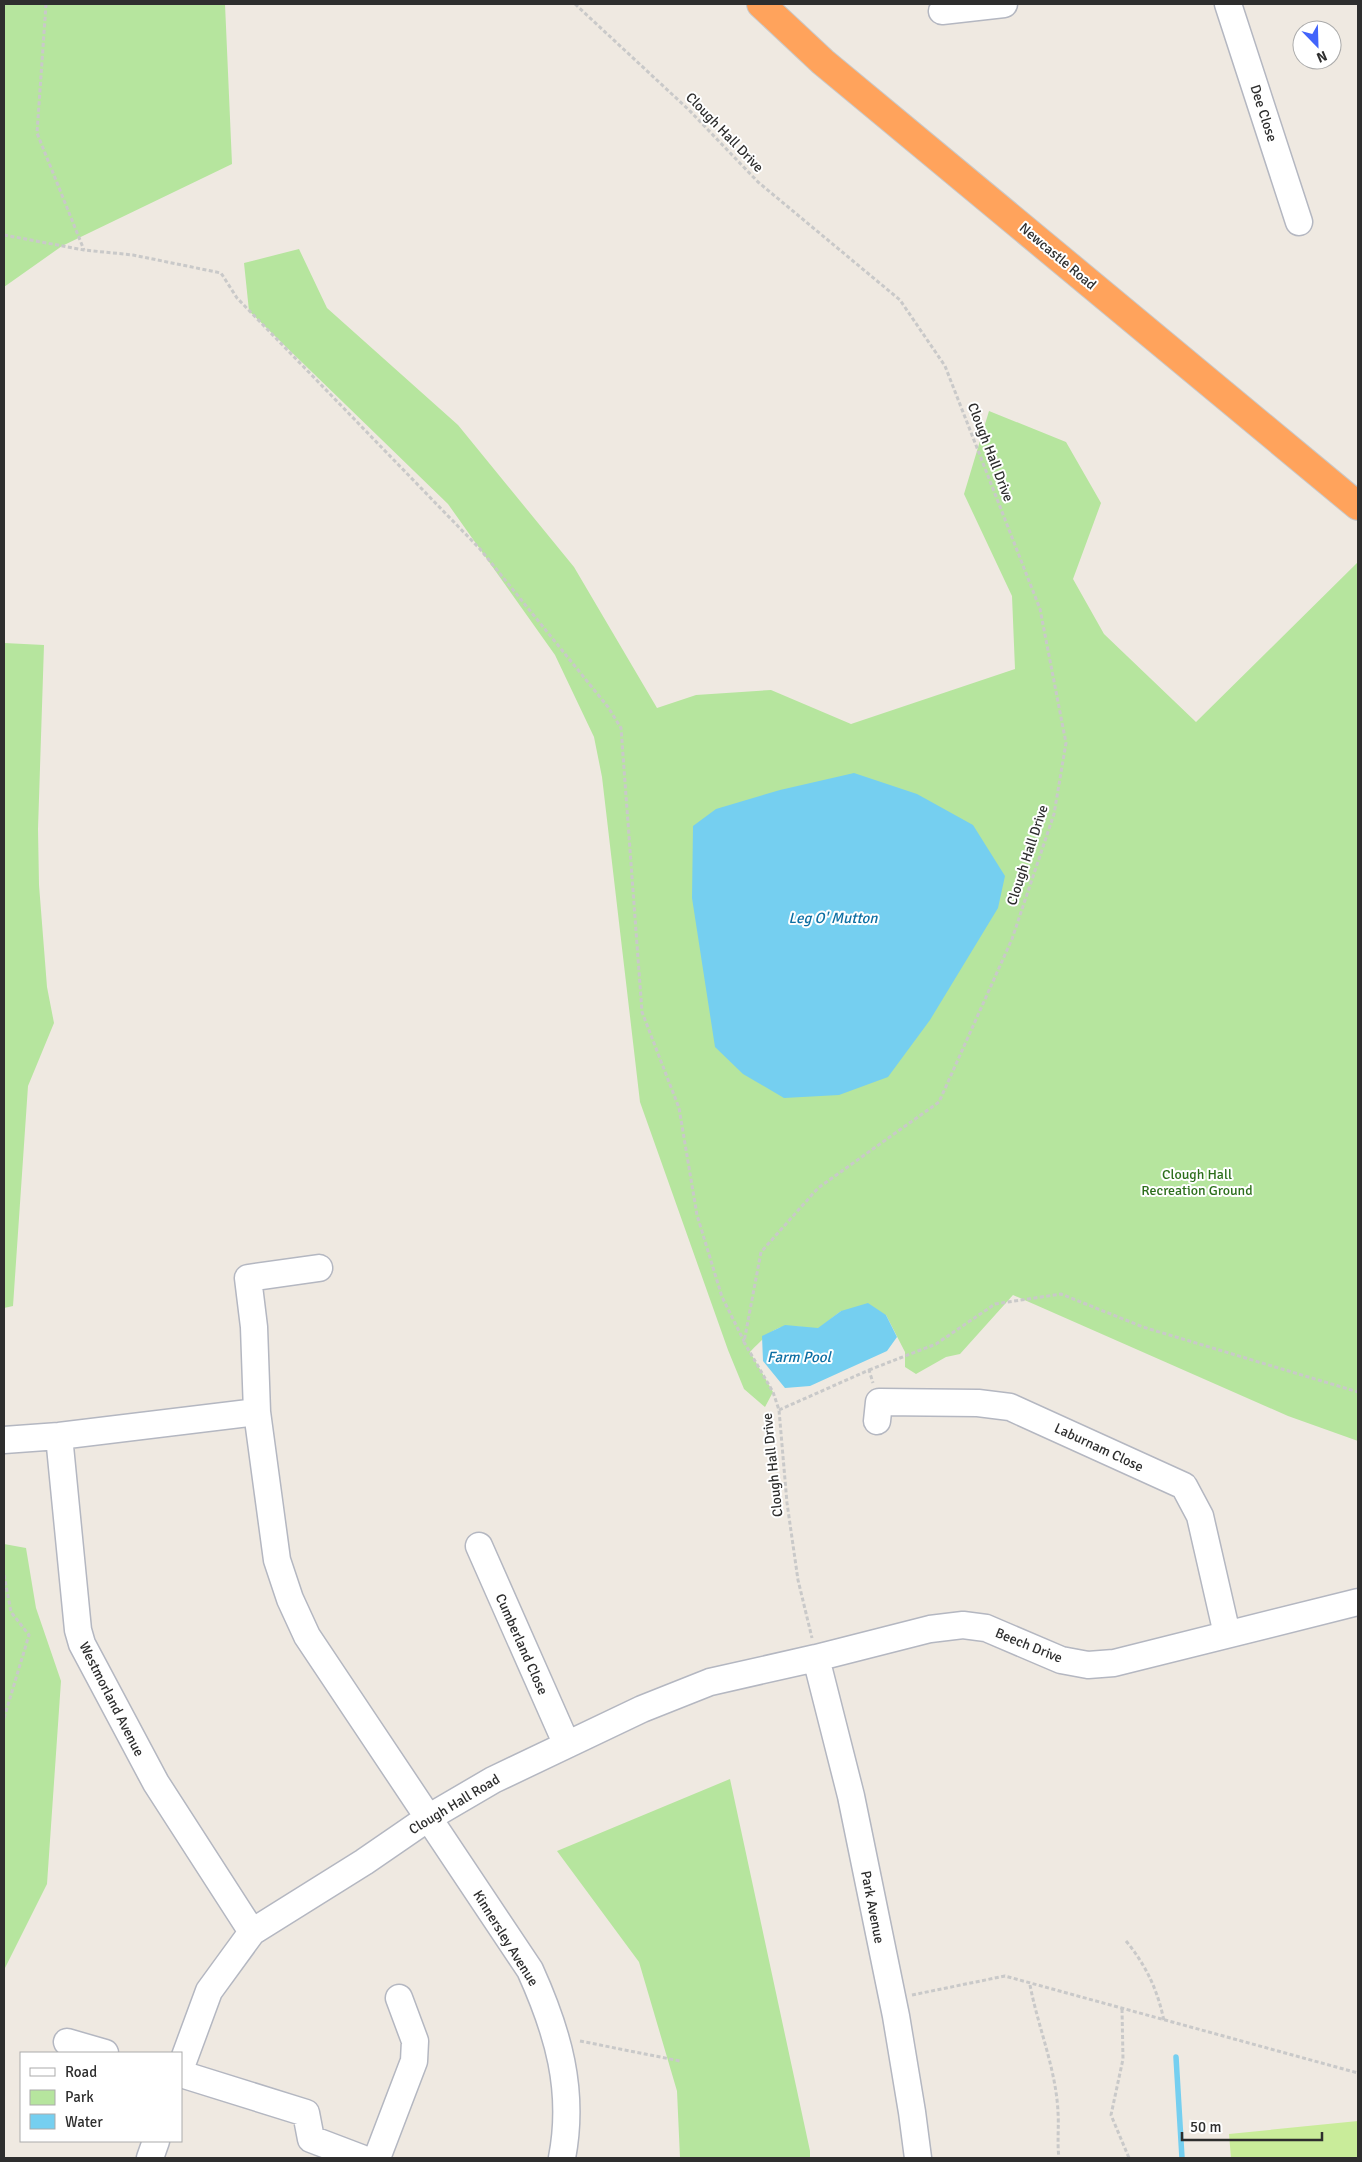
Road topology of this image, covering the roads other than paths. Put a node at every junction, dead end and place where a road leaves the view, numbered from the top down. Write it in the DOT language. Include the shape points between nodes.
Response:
graph roads {
  1 [pos="761,4"];
  2 [pos="1004,4"];
  3 [pos="1228,4"];
  4 [pos="942,11"];
  5 [pos="1298,222"];
  6 [pos="1358,506"];
  7 [pos="318,1268"];
  8 [pos="257,1412"];
  9 [pos="878,1412"];
  10 [pos="59,1436"];
  11 [pos="4,1440"];
  12 [pos="479,1546"];
  13 [pos="1358,1602"];
  14 [pos="1227,1634"];
  15 [pos="816,1658"];
  16 [pos="566,1743"];
  17 [pos="428,1818"];
  18 [pos="252,1932"];
  19 [pos="399,1998"];
  20 [pos="67,2042"];
  21 [pos="102,2052"];
  22 [pos="182,2064"];
  23 [pos="182,2074"];
  24 [pos="156,2142"];
  25 [pos="150,2158"];
  26 [pos="361,2158"];
  27 [pos="376,2158"];
  28 [pos="562,2158"];
  29 [pos="918,2158"];
  1 -- 6 [label="highway, Newcastle Road" via="823,62"];
  2 -- 4 [label="street"];
  3 -- 5 [label="street, Dee Close"];
  7 -- 8 [label="street" via="248,1278 254,1327"];
  8 -- 10 [label="street"];
  8 -- 17 [label="street" via="277,1560 290,1599 307,1636"];
  9 -- 14 [label="street, Laburnam Close" via="978,1403 1010,1407 1184,1486 1200,1516"];
  10 -- 11 [label="street"];
  10 -- 18 [label="street, Westmorland Avenue" via="82,1644 156,1783"];
  12 -- 16 [label="street, Cumberland Close"];
  13 -- 14 [label="street, Beech Drive"];
  14 -- 15 [label="street, Beech Drive" via="1114,1663 1088,1665 1061,1660 986,1628 963,1625 930,1629"];
  15 -- 16 [label="street, Clough Hall Road" via="710,1682"];
  15 -- 29 [label="street, Park Avenue" via="851,1796 892,1999"];
  16 -- 17 [label="street, Clough Hall Road"];
  17 -- 18 [label="street, Clough Hall Road"];
  17 -- 28 [label="street, Kinnersley Avenue" via="530,1970 557,2036 566,2096"];
  18 -- 22 [label="street, Clough Hall Road" via="209,1991"];
  19 -- 27 [label="street" via="415,2041 414,2061"];
  20 -- 21 [label="street"];
  23 -- 26 [label="street" via="306,2113 311,2139"];
  24 -- 25 [label="street"];
}
